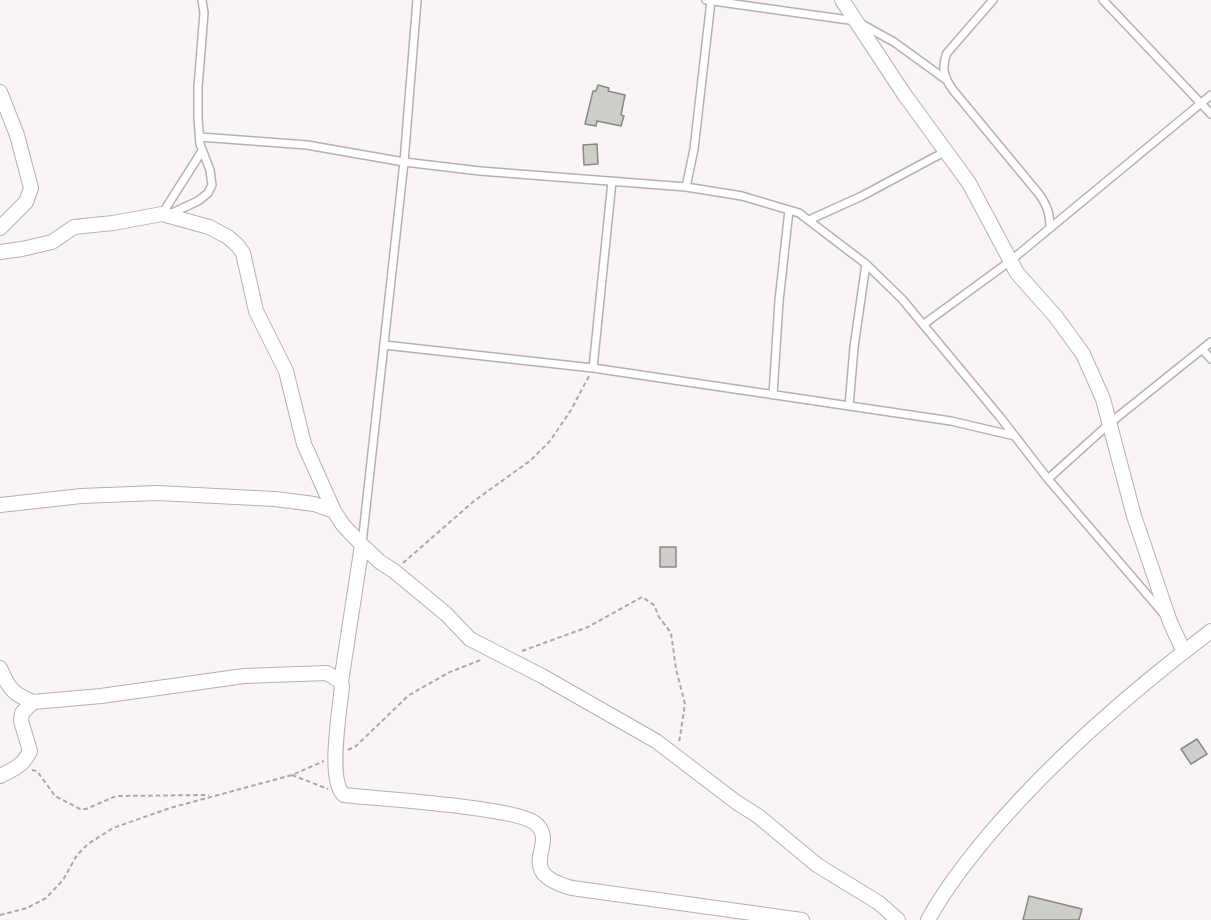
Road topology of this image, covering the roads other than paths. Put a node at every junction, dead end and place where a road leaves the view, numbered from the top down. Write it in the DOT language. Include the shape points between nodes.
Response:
graph roads {
  1 [pos="202,0"];
  2 [pos="417,0"];
  3 [pos="706,0"];
  4 [pos="842,0"];
  5 [pos="993,0"];
  6 [pos="1103,0"];
  7 [pos="711,1"];
  8 [pos="856,21"];
  9 [pos="945,79"];
  10 [pos="0,92"];
  11 [pos="1211,95"];
  12 [pos="1201,103"];
  13 [pos="1211,114"];
  14 [pos="200,137"];
  15 [pos="202,151"];
  16 [pos="946,151"];
  17 [pos="404,162"];
  18 [pos="612,181"];
  19 [pos="686,188"];
  20 [pos="789,210"];
  21 [pos="165,214"];
  22 [pos="809,219"];
  23 [pos="0,228"];
  24 [pos="1050,228"];
  25 [pos="0,252"];
  26 [pos="1009,262"];
  27 [pos="866,264"];
  28 [pos="924,324"];
  29 [pos="1211,342"];
  30 [pos="384,345"];
  31 [pos="1202,349"];
  32 [pos="1211,359"];
  33 [pos="593,368"];
  34 [pos="773,395"];
  35 [pos="849,406"];
  36 [pos="1110,423"];
  37 [pos="1015,436"];
  38 [pos="1048,479"];
  39 [pos="0,505"];
  40 [pos="334,511"];
  41 [pos="362,545"];
  42 [pos="1170,622"];
  43 [pos="1211,631"];
  44 [pos="1184,652"];
  45 [pos="0,668"];
  46 [pos="340,682"];
  47 [pos="33,702"];
  48 [pos="0,776"];
  49 [pos="802,920"];
  50 [pos="898,920"];
  51 [pos="928,920"];
  1 -- 14 [label="lane" via="197,105"];
  2 -- 17 [label="lane"];
  3 -- 7 [label="lane"];
  4 -- 8 [label="street"];
  5 -- 9 [label="lane" via="947,53"];
  6 -- 12 [label="lane"];
  7 -- 8 [label="lane"];
  7 -- 19 [label="lane"];
  8 -- 9 [label="lane" via="894,42"];
  8 -- 16 [label="street"];
  9 -- 24 [label="lane" via="1039,194 1050,216"];
  10 -- 23 [label="street" via="31,188 26,202"];
  11 -- 12 [label="lane"];
  12 -- 13 [label="lane"];
  12 -- 24 [label="lane"];
  14 -- 15 [label="lane"];
  14 -- 17 [label="lane" via="307,145"];
  15 -- 21 [label="lane"];
  15 -- 21 [label="lane" via="212,178 208,193"];
  16 -- 22 [label="lane"];
  16 -- 26 [label="street" via="969,183"];
  17 -- 18 [label="lane"];
  17 -- 30 [label="lane"];
  18 -- 19 [label="lane"];
  18 -- 33 [label="lane"];
  19 -- 20 [label="lane" via="742,195"];
  20 -- 22 [label="lane"];
  20 -- 34 [label="lane"];
  21 -- 25 [label="street" via="74,227 52,242"];
  21 -- 40 [label="street" via="209,227 228,237 243,254 256,311 286,371 304,444"];
  22 -- 27 [label="lane"];
  24 -- 26 [label="lane"];
  26 -- 28 [label="lane"];
  26 -- 36 [label="street" via="1083,354 1096,378"];
  27 -- 28 [label="lane"];
  27 -- 35 [label="lane"];
  28 -- 37 [label="lane"];
  29 -- 31 [label="lane"];
  30 -- 33 [label="lane"];
  30 -- 41 [label="lane"];
  31 -- 32 [label="lane"];
  31 -- 36 [label="lane"];
  33 -- 34 [label="lane"];
  34 -- 35 [label="lane"];
  35 -- 37 [label="lane" via="951,421"];
  36 -- 38 [label="lane"];
  36 -- 42 [label="street" via="1134,516"];
  37 -- 38 [label="lane"];
  38 -- 42 [label="lane"];
  39 -- 40 [label="street" via="157,493 274,499"];
  40 -- 41 [label="street"];
  41 -- 46 [label="street"];
  41 -- 50 [label="street" via="446,614 470,639 656,741 758,816 816,865 879,903"];
  42 -- 44 [label="street"];
  43 -- 44 [label="street"];
  44 -- 51 [label="street" via="1093,726 1037,782 976,849"];
  45 -- 47 [label="street" via="12,690"];
  46 -- 47 [label="street" via="327,673 244,676"];
  46 -- 49 [label="street" via="336,780 344,795 504,812 533,821 540,828 543,841 540,872 554,884"];
  47 -- 48 [label="street" via="22,713 21,721 30,751 25,762"];
}
